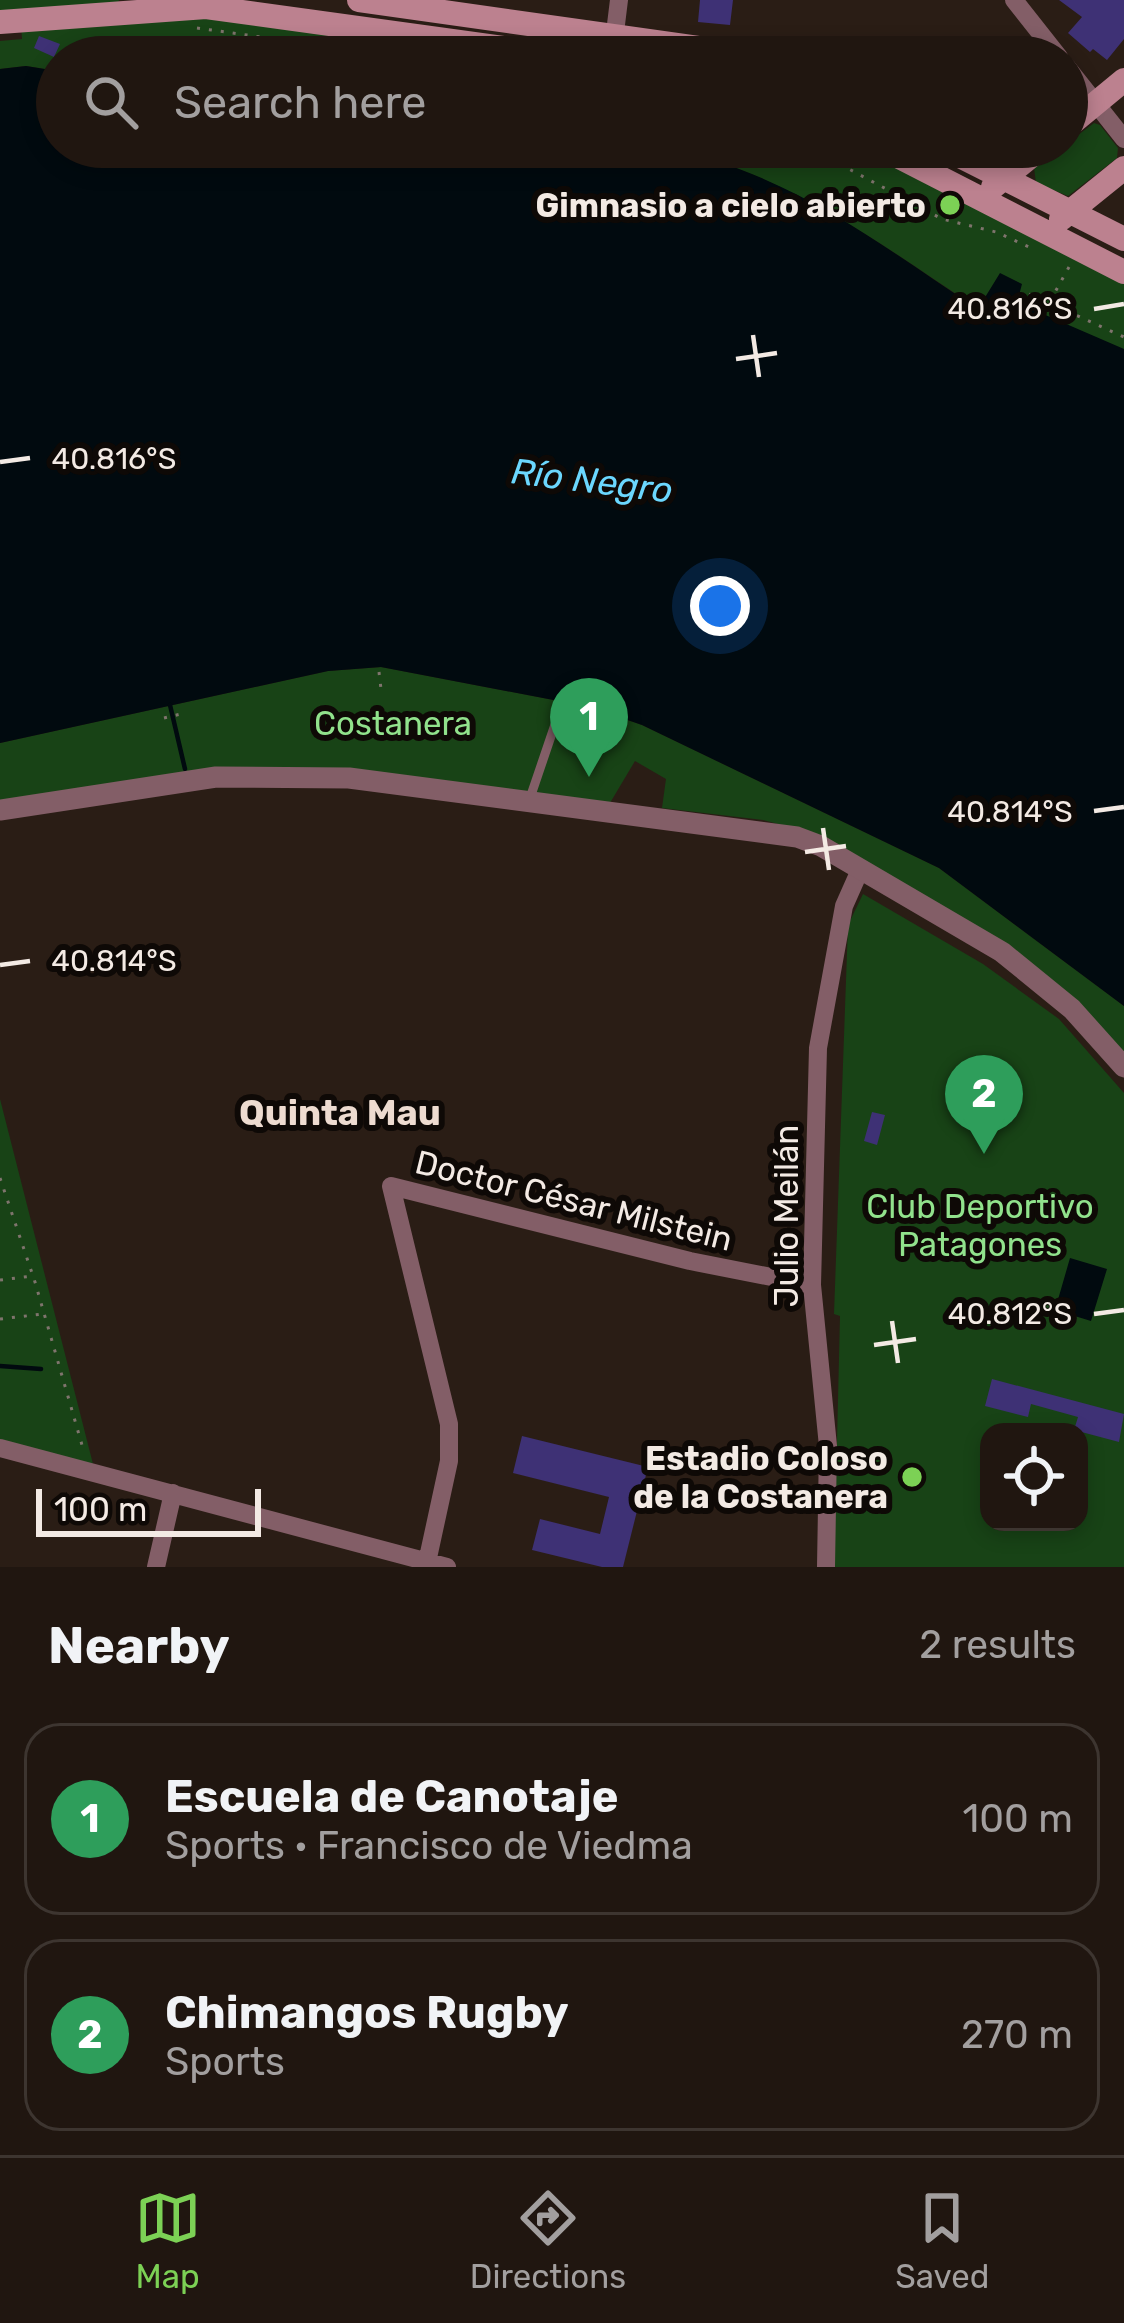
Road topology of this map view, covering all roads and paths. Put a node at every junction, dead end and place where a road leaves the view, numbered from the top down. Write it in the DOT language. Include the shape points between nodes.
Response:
graph roads {
  1 [pos="358,0"];
  2 [pos="619,0"];
  3 [pos="1014,0"];
  4 [pos="127,6"];
  5 [pos="268,8"];
  6 [pos="0,22"];
  7 [pos="190,27"];
  8 [pos="254,36"];
  9 [pos="440,36"];
  10 [pos="562,36"];
  11 [pos="614,36"];
  12 [pos="1042,36"];
  13 [pos="1124,80"];
  14 [pos="1088,94"];
  15 [pos="1096,104"];
  16 [pos="1088,110"];
  17 [pos="1124,140"];
  18 [pos="847,168"];
  19 [pos="921,168"];
  20 [pos="984,168"];
  21 [pos="1016,168"];
  22 [pos="1124,169"];
  23 [pos="1004,178"];
  24 [pos="980,198"];
  25 [pos="1071,212"];
  26 [pos="1124,239"];
  27 [pos="1038,240"];
  28 [pos="1058,261"];
  29 [pos="1124,272"];
  30 [pos="1029,294"];
  31 [pos="1048,304"];
  32 [pos="1124,338"];
  33 [pos="379,672"];
  34 [pos="381,688"];
  35 [pos="563,701"];
  36 [pos="185,713"];
  37 [pos="164,718"];
  38 [pos="529,801"];
  39 [pos="0,810"];
  40 [pos="860,870"];
  41 [pos="1124,1067"];
  42 [pos="0,1178"];
  43 [pos="33,1276"];
  44 [pos="0,1280"];
  45 [pos="812,1286"];
  46 [pos="44,1314"];
  47 [pos="0,1319"];
  48 [pos="0,1448"];
  49 [pos="89,1472"];
  50 [pos="173,1493"];
  51 [pos="433,1565"];
  52 [pos="156,1567"];
  53 [pos="826,1567"];
  1 -- 10 [label="main road"];
  2 -- 11 [label="street"];
  3 -- 12 [label="street"];
  4 -- 5 [label="main road"];
  4 -- 6 [label="main road"];
  5 -- 9 [label="main road"];
  7 -- 8 [label="path"];
  13 -- 15 [label="main road"];
  14 -- 15 [label="street"];
  15 -- 16 [label="main road"];
  15 -- 17 [label="street"];
  18 -- 27 [label="path" via="942,219"];
  19 -- 24 [label="main road"];
  20 -- 23 [label="main road"];
  21 -- 23 [label="main road"];
  22 -- 25 [label="main road"];
  23 -- 24 [label="main road"];
  23 -- 25 [label="main road"];
  24 -- 27 [label="main road"];
  25 -- 26 [label="main road"];
  25 -- 27 [label="main road"];
  27 -- 29 [label="main road"];
  28 -- 31 [label="path" via="1069,267"];
  30 -- 31 [label="path"];
  31 -- 32 [label="path"];
  33 -- 34 [label="path"];
  35 -- 38 [label="lane"];
  36 -- 37 [label="path"];
  38 -- 39 [label="street" via="349,778 248,775"];
  38 -- 40 [label="street" via="761,829 821,846"];
  40 -- 41 [label="street" via="1002,952 1072,1009"];
  40 -- 45 [label="street, Julio Meilán" via="844,906 818,1048"];
  42 -- 43 [label="path"];
  43 -- 44 [label="path"];
  43 -- 46 [label="path"];
  45 -- 51 [label="street, Doctor César Milstein" via="392,1186 449,1424"];
  45 -- 53 [label="street, Julio Meilán" via="829,1447"];
  46 -- 47 [label="path"];
  46 -- 49 [label="path"];
  48 -- 49 [label="street"];
  49 -- 50 [label="street"];
  50 -- 51 [label="street"];
  50 -- 52 [label="street"];
}
